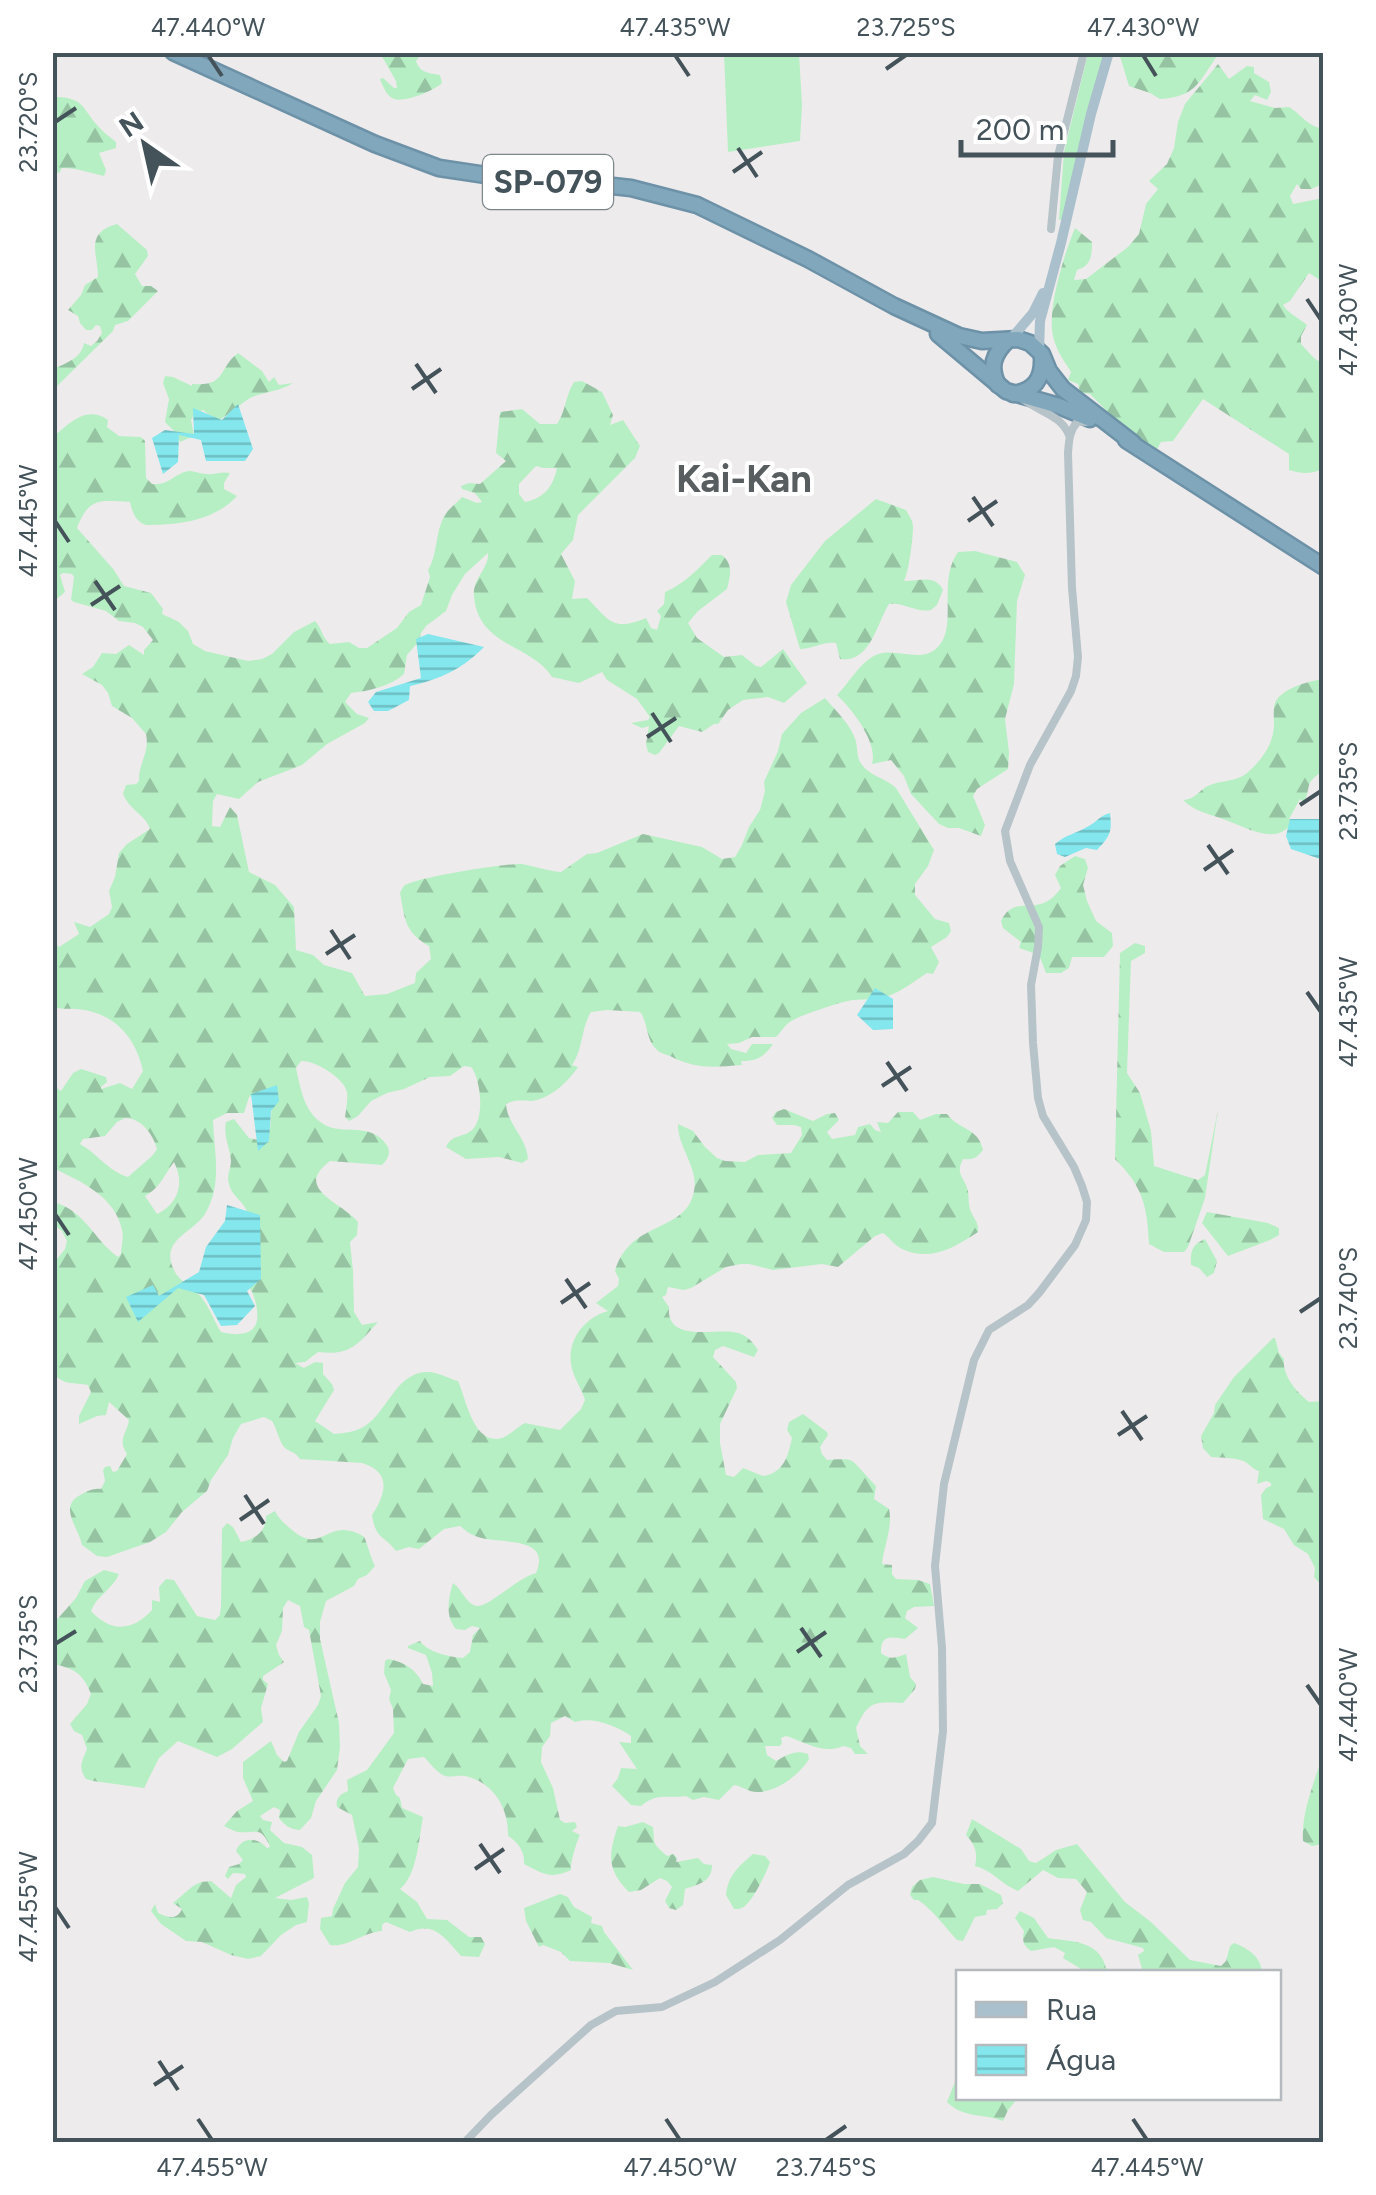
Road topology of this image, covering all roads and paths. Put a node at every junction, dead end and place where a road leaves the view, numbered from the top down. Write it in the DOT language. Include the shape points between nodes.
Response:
graph roads {
  1 [pos="173,52"];
  2 [pos="1084,52"];
  3 [pos="1108,52"];
  4 [pos="1051,228"];
  5 [pos="1054,270"];
  6 [pos="918,318"];
  7 [pos="1009,340"];
  8 [pos="1040,353"];
  9 [pos="998,386"];
  10 [pos="1017,395"];
  11 [pos="1042,412"];
  12 [pos="1078,422"];
  13 [pos="1096,422"];
  14 [pos="1069,435"];
  15 [pos="1133,444"];
  16 [pos="1324,566"];
  17 [pos="465,2142"];
  1 -- 6 [label="highway, SP-079" via="438,168 630,188 697,205"];
  2 -- 4 [label="street" via="1058,156"];
  3 -- 5 [label="main road"];
  5 -- 7 [label="main road" via="1033,314"];
  5 -- 8 [label="main road" via="1040,322"];
  6 -- 7 [label="highway, SP-079" via="970,339"];
  6 -- 9 [label="highway, SP-079"];
  7 -- 8 [label="highway, SP-079" via="1024,340"];
  7 -- 9 [label="highway" via="993,359"];
  8 -- 10 [label="highway" via="1036,384"];
  8 -- 15 [label="highway, SP-079" via="1063,389"];
  9 -- 10 [label="highway, SP-079"];
  10 -- 11 [label="street"];
  10 -- 13 [label="highway, SP-079"];
  11 -- 12 [label="street"];
  11 -- 14 [label="street" via="1063,423"];
  12 -- 13 [label="street"];
  12 -- 14 [label="street"];
  13 -- 15 [label="highway, SP-079"];
  14 -- 17 [label="street" via="1076,676 1005,831 1010,861 1039,928 1031,985 1038,1098 1082,1186 1086,1220 1039,1294 989,1330 974,1360 944,1484 935,1566 943,1731 932,1823 904,1854 848,1885 715,1982 662,2007 616,2011 591,2025"];
  15 -- 16 [label="highway, SP-079"];
}
